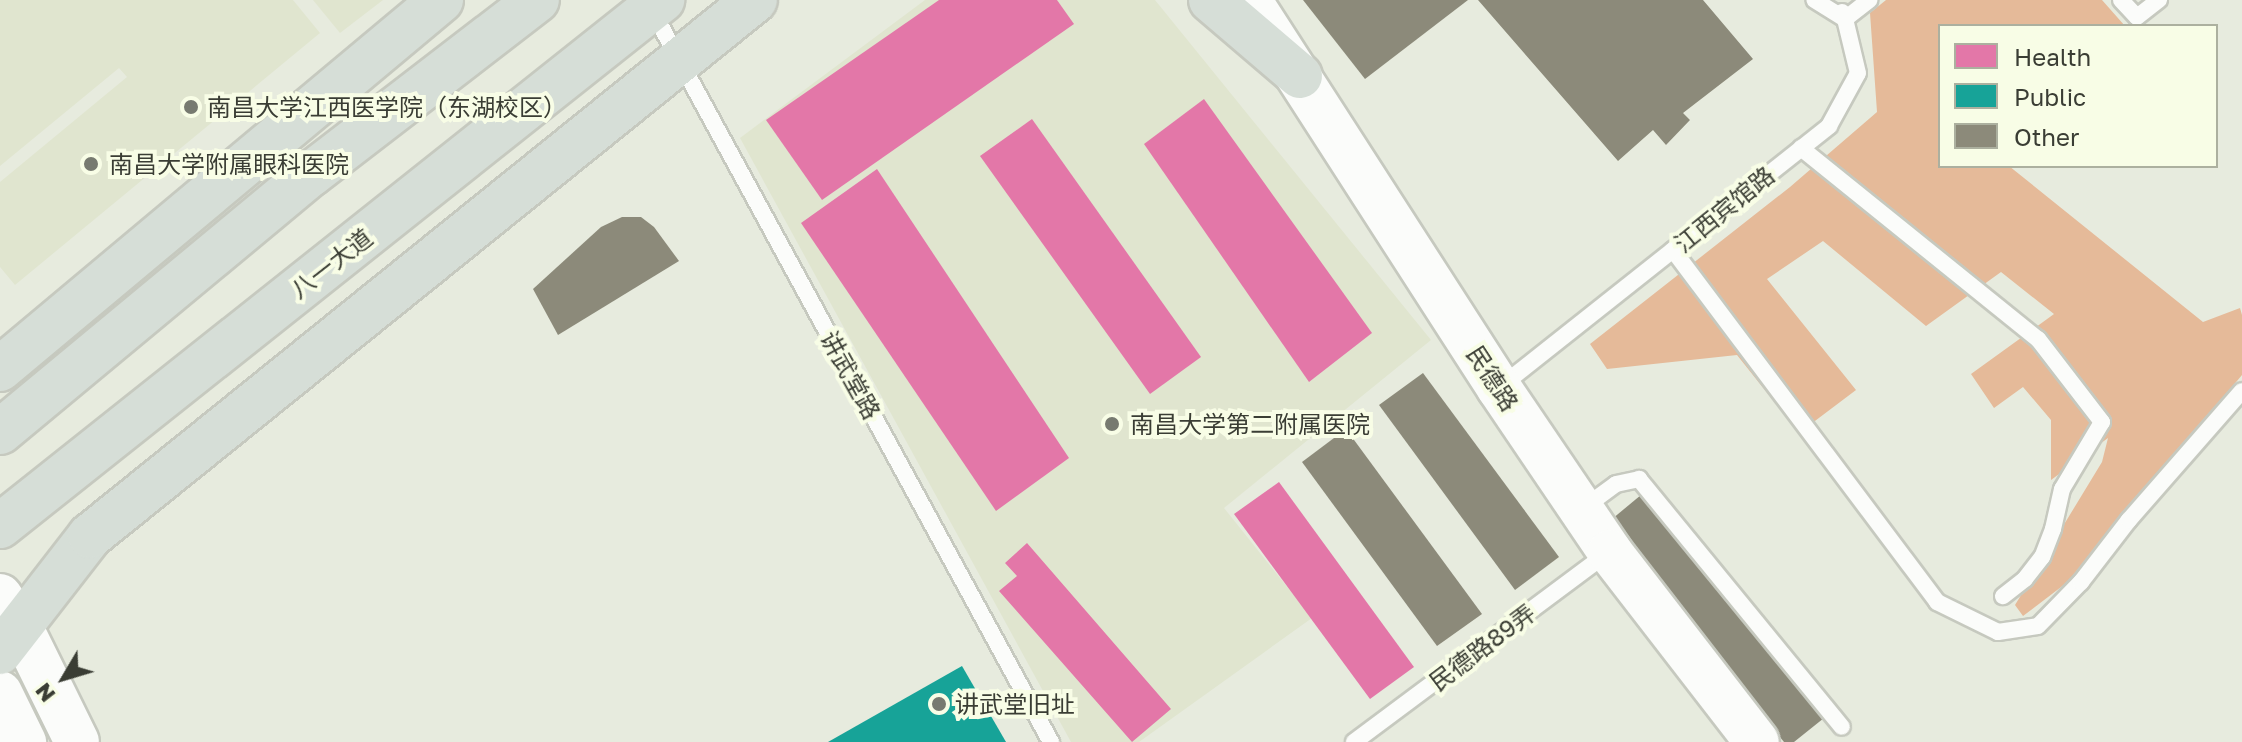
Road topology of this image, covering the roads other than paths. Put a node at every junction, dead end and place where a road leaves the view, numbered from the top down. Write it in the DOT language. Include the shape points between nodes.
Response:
graph roads {
  1 [pos="441,0"];
  2 [pos="537,0"];
  3 [pos="755,0"];
  4 [pos="1211,0"];
  5 [pos="1249,0"];
  6 [pos="1814,0"];
  7 [pos="1836,0"];
  8 [pos="1869,0"];
  9 [pos="2121,0"];
  10 [pos="2159,0"];
  11 [pos="656,4"];
  12 [pos="1845,19"];
  13 [pos="680,61"];
  14 [pos="1300,76"];
  15 [pos="1801,148"];
  16 [pos="1673,250"];
  17 [pos="0,369"];
  18 [pos="1499,388"];
  19 [pos="2242,391"];
  20 [pos="0,432"];
  21 [pos="1581,510"];
  22 [pos="0,526"];
  23 [pos="1610,552"];
  24 [pos="2003,596"];
  25 [pos="6,624"];
  26 [pos="0,693"];
  27 [pos="1842,727"];
  28 [pos="24,742"];
  29 [pos="77,742"];
  30 [pos="1051,742"];
  31 [pos="1354,742"];
  32 [pos="1757,742"];
  1 -- 17 [label="highway"];
  2 -- 20 [label="highway" via="311,174"];
  3 -- 13 [label="highway"];
  4 -- 14 [label="highway"];
  5 -- 14 [label="main road, 民德路"];
  6 -- 12 [label="lane"];
  7 -- 12 [label="lane, 江西宾馆路"];
  8 -- 12 [label="lane"];
  9 -- 10 [label="lane" via="2137,17"];
  11 -- 13 [label="lane, 讲武堂路"];
  11 -- 22 [label="highway, 八一大道"];
  12 -- 15 [label="lane, 江西宾馆路" via="1858,73 1829,126"];
  13 -- 25 [label="highway" via="90,536"];
  13 -- 30 [label="lane, 讲武堂路"];
  14 -- 18 [label="main road, 民德路"];
  15 -- 16 [label="lane, 江西宾馆路"];
  15 -- 24 [label="lane" via="2038,339 2102,422 2062,489 2042,557"];
  16 -- 18 [label="lane, 江西宾馆路"];
  16 -- 19 [label="lane" via="1937,602 1998,632 2038,626"];
  18 -- 21 [label="main road, 民德路"];
  21 -- 23 [label="main road, 民德路"];
  21 -- 27 [label="lane" via="1616,484 1639,479"];
  23 -- 31 [label="lane, 民德路89弄"];
  23 -- 32 [label="main road, 民德路"];
  25 -- 29 [label="main road"];
  26 -- 28 [label="main road"];
}
